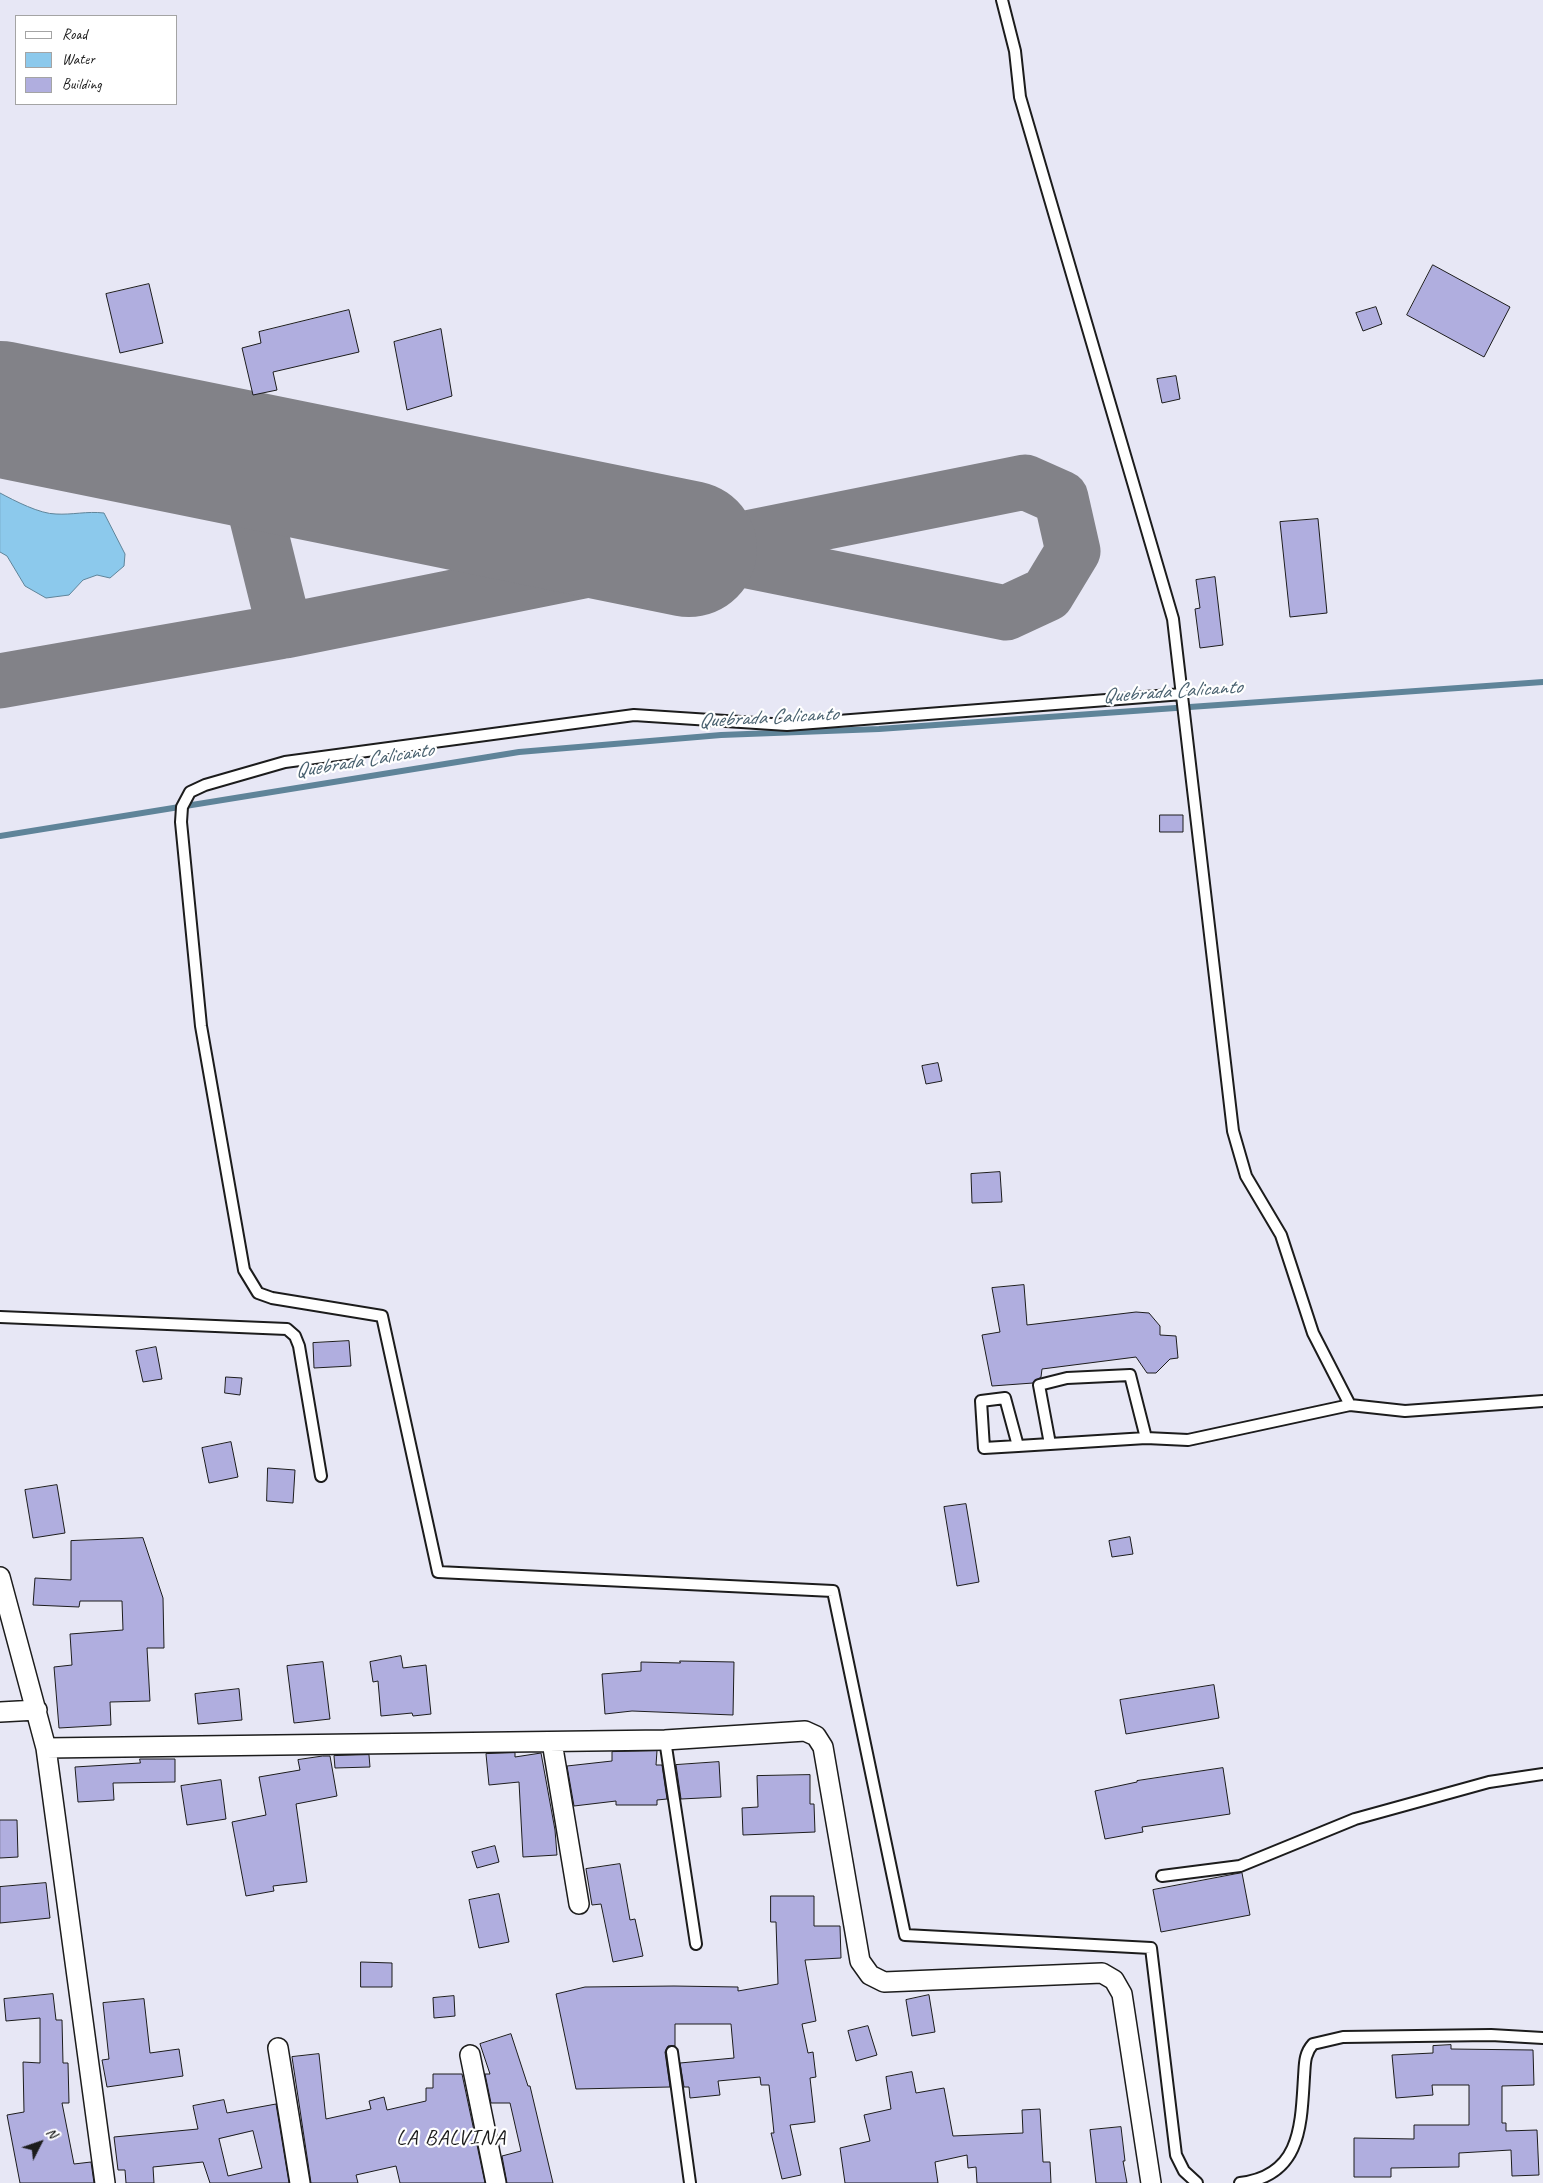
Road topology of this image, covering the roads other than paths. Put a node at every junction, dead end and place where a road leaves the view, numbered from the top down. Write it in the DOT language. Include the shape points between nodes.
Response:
graph roads {
  1 [pos="1002,0"];
  2 [pos="1183,694"];
  3 [pos="0,1317"];
  4 [pos="1543,1401"];
  5 [pos="1350,1404"];
  6 [pos="1146,1438"];
  7 [pos="1050,1444"];
  8 [pos="1018,1446"];
  9 [pos="321,1476"];
  10 [pos="0,1577"];
  11 [pos="37,1710"];
  12 [pos="0,1712"];
  13 [pos="665,1740"];
  14 [pos="552,1742"];
  15 [pos="46,1748"];
  16 [pos="1543,1774"];
  17 [pos="1162,1876"];
  18 [pos="579,1904"];
  19 [pos="696,1944"];
  20 [pos="1543,2038"];
  21 [pos="278,2048"];
  22 [pos="672,2052"];
  23 [pos="470,2056"];
  24 [pos="105,2183"];
  25 [pos="300,2183"];
  26 [pos="496,2183"];
  27 [pos="690,2183"];
  28 [pos="1151,2183"];
  29 [pos="1197,2183"];
  30 [pos="1240,2183"];
  1 -- 2 [label="lane" via="1016,50 1020,97 1173,619"];
  2 -- 5 [label="lane" via="1233,1131 1246,1176 1280,1235 1314,1333"];
  2 -- 29 [label="lane" via="787,725 634,715 285,762 205,784 190,792 182,807 181,822 202,1026 244,1270 258,1293 272,1298 382,1316 438,1572 833,1590 905,1935 1151,1948 1176,2155 1184,2171"];
  3 -- 9 [label="lane" via="287,1328 299,1346"];
  4 -- 5 [label="lane" via="1405,1411"];
  5 -- 6 [label="lane" via="1188,1440"];
  6 -- 7 [label="lane"];
  6 -- 7 [label="lane" via="1130,1375 1067,1378 1039,1384"];
  7 -- 8 [label="lane"];
  8 -- 8 [label="lane" via="1005,1398 981,1401 984,1448"];
  10 -- 11 [label="street"];
  11 -- 12 [label="street"];
  11 -- 15 [label="street"];
  13 -- 14 [label="street"];
  13 -- 19 [label="lane"];
  13 -- 28 [label="street" via="805,1731 816,1736 823,1747 860,1961 870,1975 884,1982 1102,1973 1114,1980 1122,1994"];
  14 -- 15 [label="street"];
  14 -- 18 [label="street"];
  15 -- 24 [label="street"];
  16 -- 17 [label="lane" via="1489,1782 1356,1819 1240,1866"];
  20 -- 30 [label="lane" via="1491,2035 1343,2037 1318,2041 1305,2056 1301,2124 1292,2150 1269,2174"];
  21 -- 25 [label="street"];
  22 -- 27 [label="lane"];
  23 -- 26 [label="street"];
}
